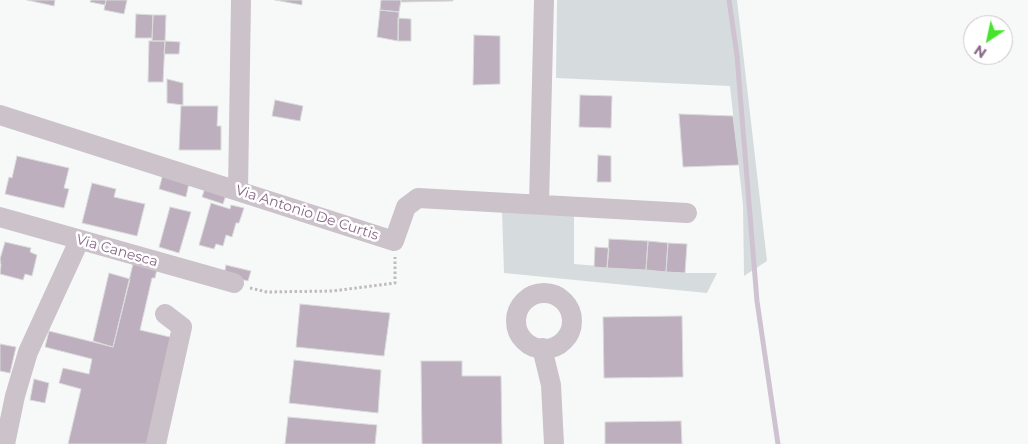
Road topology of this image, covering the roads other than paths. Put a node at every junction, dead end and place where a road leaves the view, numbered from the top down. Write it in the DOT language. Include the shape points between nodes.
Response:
graph roads {
  1 [pos="241,0"];
  2 [pos="544,0"];
  3 [pos="0,115"];
  4 [pos="238,191"];
  5 [pos="540,204"];
  6 [pos="687,213"];
  7 [pos="0,217"];
  8 [pos="80,241"];
  9 [pos="234,283"];
  10 [pos="165,314"];
  11 [pos="542,348"];
  12 [pos="7,394"];
  13 [pos="5,444"];
  14 [pos="156,444"];
  15 [pos="554,444"];
  1 -- 4 [label="street"];
  2 -- 5 [label="street"];
  3 -- 4 [label="street, Via Antonio De Curtis"];
  4 -- 5 [label="street, Via Antonio De Curtis" via="394,241 406,207 418,198"];
  5 -- 6 [label="street, Via Antonio De Curtis"];
  7 -- 8 [label="street, Via Canesca"];
  8 -- 9 [label="street, Via Canesca"];
  8 -- 12 [label="street"];
  10 -- 14 [label="street" via="182,327"];
  11 -- 15 [label="street" via="551,385"];
  12 -- 13 [label="street"];
}
